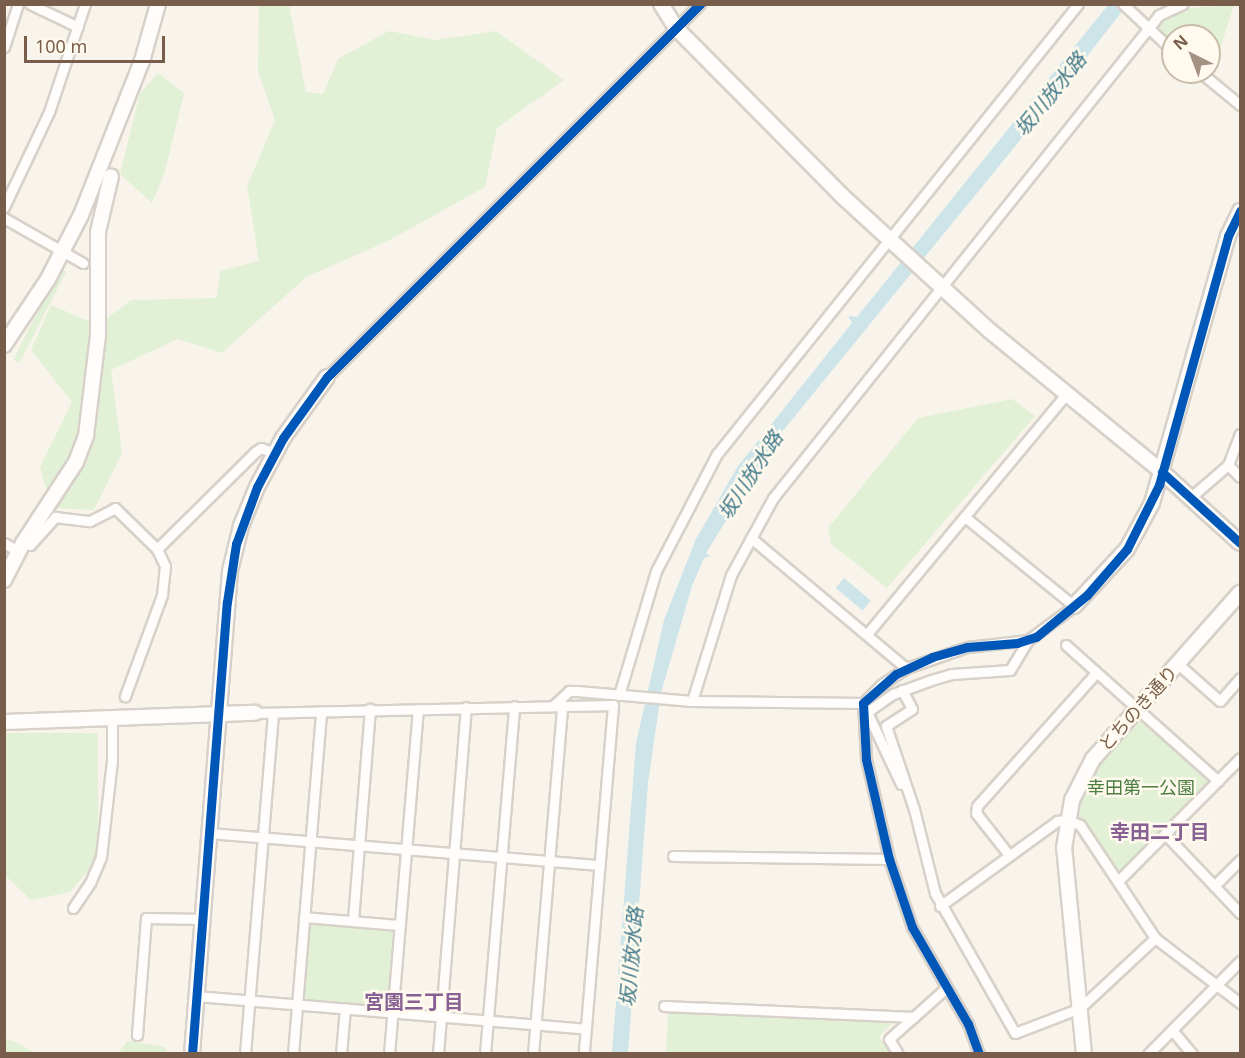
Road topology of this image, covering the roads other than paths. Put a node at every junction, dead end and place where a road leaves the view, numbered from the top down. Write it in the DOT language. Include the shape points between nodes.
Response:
graph roads {
  1 [pos="18,4"];
  2 [pos="30,4"];
  3 [pos="85,4"];
  4 [pos="661,4"];
  5 [pos="700,4"];
  6 [pos="1078,4"];
  7 [pos="1123,4"];
  8 [pos="1183,4"];
  9 [pos="157,5"];
  10 [pos="1146,26"];
  11 [pos="78,27"];
  12 [pos="676,28"];
  13 [pos="1161,40"];
  14 [pos="4,47"];
  15 [pos="1215,84"];
  16 [pos="1240,105"];
  17 [pos="111,176"];
  18 [pos="4,207"];
  19 [pos="1240,211"];
  20 [pos="4,218"];
  21 [pos="892,242"];
  22 [pos="62,252"];
  23 [pos="83,263"];
  24 [pos="938,283"];
  25 [pos="4,345"];
  26 [pos="327,377"];
  27 [pos="1066,394"];
  28 [pos="1240,434"];
  29 [pos="274,453"];
  30 [pos="1228,465"];
  31 [pos="1162,472"];
  32 [pos="1240,477"];
  33 [pos="1191,497"];
  34 [pos="965,517"];
  35 [pos="751,537"];
  36 [pos="4,543"];
  37 [pos="1240,543"];
  38 [pos="20,547"];
  39 [pos="157,549"];
  40 [pos="4,580"];
  41 [pos="1240,593"];
  42 [pos="1074,606"];
  43 [pos="867,634"];
  44 [pos="1028,640"];
  45 [pos="1066,645"];
  46 [pos="1178,664"];
  47 [pos="906,668"];
  48 [pos="1096,673"];
  49 [pos="1240,678"];
  50 [pos="902,690"];
  51 [pos="624,695"];
  52 [pos="125,696"];
  53 [pos="689,701"];
  54 [pos="558,705"];
  55 [pos="514,706"];
  56 [pos="466,707"];
  57 [pos="418,708"];
  58 [pos="865,708"];
  59 [pos="1137,708"];
  60 [pos="370,709"];
  61 [pos="321,711"];
  62 [pos="255,713"];
  63 [pos="273,713"];
  64 [pos="218,714"];
  65 [pos="112,720"];
  66 [pos="4,722"];
  67 [pos="1240,758"];
  68 [pos="1218,782"];
  69 [pos="908,794"];
  70 [pos="1068,820"];
  71 [pos="209,833"];
  72 [pos="1165,834"];
  73 [pos="264,838"];
  74 [pos="311,841"];
  75 [pos="358,845"];
  76 [pos="406,849"];
  77 [pos="454,853"];
  78 [pos="1010,855"];
  79 [pos="502,856"];
  80 [pos="673,856"];
  81 [pos="889,859"];
  82 [pos="1240,860"];
  83 [pos="550,861"];
  84 [pos="600,865"];
  85 [pos="1118,881"];
  86 [pos="1214,886"];
  87 [pos="940,906"];
  88 [pos="73,908"];
  89 [pos="1240,913"];
  90 [pos="304,917"];
  91 [pos="203,919"];
  92 [pos="353,920"];
  93 [pos="400,925"];
  94 [pos="1155,938"];
  95 [pos="1240,961"];
  96 [pos="1218,984"];
  97 [pos="946,988"];
  98 [pos="196,996"];
  99 [pos="249,1000"];
  100 [pos="1240,1003"];
  101 [pos="297,1004"];
  102 [pos="664,1006"];
  103 [pos="345,1008"];
  104 [pos="1080,1008"];
  105 [pos="393,1012"];
  106 [pos="441,1017"];
  107 [pos="914,1017"];
  108 [pos="488,1020"];
  109 [pos="536,1024"];
  110 [pos="585,1029"];
  111 [pos="1172,1030"];
  112 [pos="137,1035"];
  113 [pos="192,1053"];
  114 [pos="245,1053"];
  115 [pos="293,1053"];
  116 [pos="341,1053"];
  117 [pos="390,1053"];
  118 [pos="438,1053"];
  119 [pos="485,1053"];
  120 [pos="533,1053"];
  121 [pos="584,1053"];
  122 [pos="898,1053"];
  123 [pos="979,1053"];
  124 [pos="1084,1053"];
  125 [pos="1148,1053"];
  126 [pos="1192,1053"];
  1 -- 14 [label="street"];
  2 -- 11 [label="street"];
  3 -- 11 [label="street"];
  4 -- 12 [label="street"];
  5 -- 12 [label="street"];
  6 -- 21 [label="street"];
  7 -- 10 [label="street"];
  8 -- 10 [label="street" via="1162,11"];
  9 -- 22 [label="street" via="142,61"];
  10 -- 13 [label="street"];
  10 -- 24 [label="street" via="1047,159"];
  11 -- 18 [label="street" via="49,112"];
  12 -- 21 [label="street"];
  12 -- 26 [label="street"];
  15 -- 16 [label="street"];
  17 -- 38 [label="street" via="98,232 98,335 86,436 76,462"];
  19 -- 31 [label="street" via="1228,236"];
  20 -- 22 [label="street"];
  21 -- 24 [label="street"];
  21 -- 51 [label="street" via="746,415 695,491 652,582"];
  22 -- 23 [label="street"];
  22 -- 25 [label="street"];
  24 -- 27 [label="street"];
  24 -- 35 [label="street" via="796,466"];
  26 -- 29 [label="street"];
  27 -- 31 [label="street"];
  27 -- 34 [label="street"];
  28 -- 30 [label="street"];
  29 -- 39 [label="street" via="261,448 255,452"];
  29 -- 64 [label="street" via="246,512 236,544"];
  30 -- 32 [label="street"];
  30 -- 33 [label="street"];
  31 -- 33 [label="street"];
  31 -- 42 [label="street" via="1145,518 1127,549"];
  33 -- 37 [label="street"];
  34 -- 42 [label="street"];
  34 -- 43 [label="street"];
  35 -- 43 [label="street"];
  35 -- 53 [label="street" via="722,597"];
  36 -- 38 [label="street"];
  38 -- 39 [label="street" via="30,545 55,517 83,522 116,508"];
  38 -- 40 [label="street"];
  39 -- 52 [label="street" via="165,566 162,595"];
  41 -- 46 [label="street, とちのき通り"];
  42 -- 44 [label="street"];
  43 -- 47 [label="street"];
  44 -- 47 [label="street" via="967,647"];
  44 -- 50 [label="street" via="1010,670 952,674"];
  45 -- 48 [label="street"];
  46 -- 49 [label="street" via="1220,701"];
  46 -- 59 [label="street, とちのき通り"];
  47 -- 58 [label="street" via="882,684"];
  48 -- 59 [label="street"];
  48 -- 78 [label="street" via="977,806 976,813"];
  50 -- 58 [label="street"];
  50 -- 69 [label="street" via="912,709 886,726"];
  51 -- 53 [label="street"];
  51 -- 54 [label="street" via="569,692"];
  53 -- 58 [label="street"];
  54 -- 55 [label="street"];
  54 -- 83 [label="street"];
  54 -- 84 [label="street" via="613,705"];
  55 -- 56 [label="street"];
  55 -- 79 [label="street"];
  56 -- 57 [label="street"];
  56 -- 77 [label="street"];
  57 -- 60 [label="street"];
  57 -- 76 [label="street"];
  58 -- 69 [label="street" via="879,732 891,768"];
  58 -- 81 [label="street" via="866,759"];
  59 -- 68 [label="street"];
  59 -- 70 [label="street, とちのき通り" via="1080,779"];
  60 -- 61 [label="street"];
  60 -- 75 [label="street"];
  61 -- 63 [label="street"];
  61 -- 74 [label="street"];
  62 -- 63 [label="street"];
  62 -- 64 [label="street"];
  63 -- 73 [label="street"];
  64 -- 65 [label="street"];
  64 -- 71 [label="street"];
  65 -- 66 [label="street"];
  65 -- 88 [label="street" via="112,762 101,857"];
  67 -- 68 [label="street"];
  68 -- 72 [label="street"];
  69 -- 87 [label="street"];
  70 -- 78 [label="street" via="1057,821"];
  70 -- 85 [label="street" via="1080,825"];
  70 -- 104 [label="street, とちのき通り" via="1064,848"];
  71 -- 73 [label="street"];
  71 -- 91 [label="street"];
  72 -- 85 [label="street"];
  72 -- 86 [label="street"];
  73 -- 74 [label="street"];
  73 -- 99 [label="street"];
  74 -- 75 [label="street"];
  74 -- 90 [label="street"];
  75 -- 76 [label="street"];
  75 -- 92 [label="street"];
  76 -- 77 [label="street"];
  76 -- 93 [label="street"];
  77 -- 79 [label="street"];
  77 -- 106 [label="street"];
  78 -- 87 [label="street"];
  79 -- 83 [label="street"];
  79 -- 108 [label="street"];
  80 -- 81 [label="street"];
  81 -- 97 [label="street" via="912,927"];
  82 -- 86 [label="street"];
  83 -- 84 [label="street"];
  83 -- 109 [label="street"];
  84 -- 110 [label="street"];
  85 -- 94 [label="street"];
  86 -- 89 [label="street"];
  87 -- 104 [label="street" via="1015,1033"];
  90 -- 92 [label="street"];
  90 -- 101 [label="street"];
  91 -- 98 [label="street"];
  91 -- 112 [label="street" via="146,918"];
  92 -- 93 [label="street"];
  93 -- 105 [label="street"];
  94 -- 96 [label="street"];
  94 -- 104 [label="street"];
  95 -- 96 [label="street"];
  96 -- 100 [label="street"];
  96 -- 111 [label="street"];
  97 -- 107 [label="street"];
  97 -- 123 [label="street" via="968,1024"];
  98 -- 99 [label="street"];
  98 -- 113 [label="street"];
  99 -- 101 [label="street"];
  99 -- 114 [label="street"];
  101 -- 103 [label="street"];
  101 -- 115 [label="street"];
  102 -- 107 [label="street"];
  103 -- 105 [label="street"];
  103 -- 116 [label="street"];
  104 -- 124 [label="street, とちのき通り"];
  105 -- 106 [label="street"];
  105 -- 117 [label="street"];
  106 -- 108 [label="street"];
  106 -- 118 [label="street"];
  107 -- 122 [label="street" via="889,1039"];
  108 -- 109 [label="street"];
  108 -- 119 [label="street"];
  109 -- 110 [label="street"];
  109 -- 120 [label="street"];
  110 -- 121 [label="street"];
  111 -- 125 [label="street"];
  111 -- 126 [label="street"];
}
